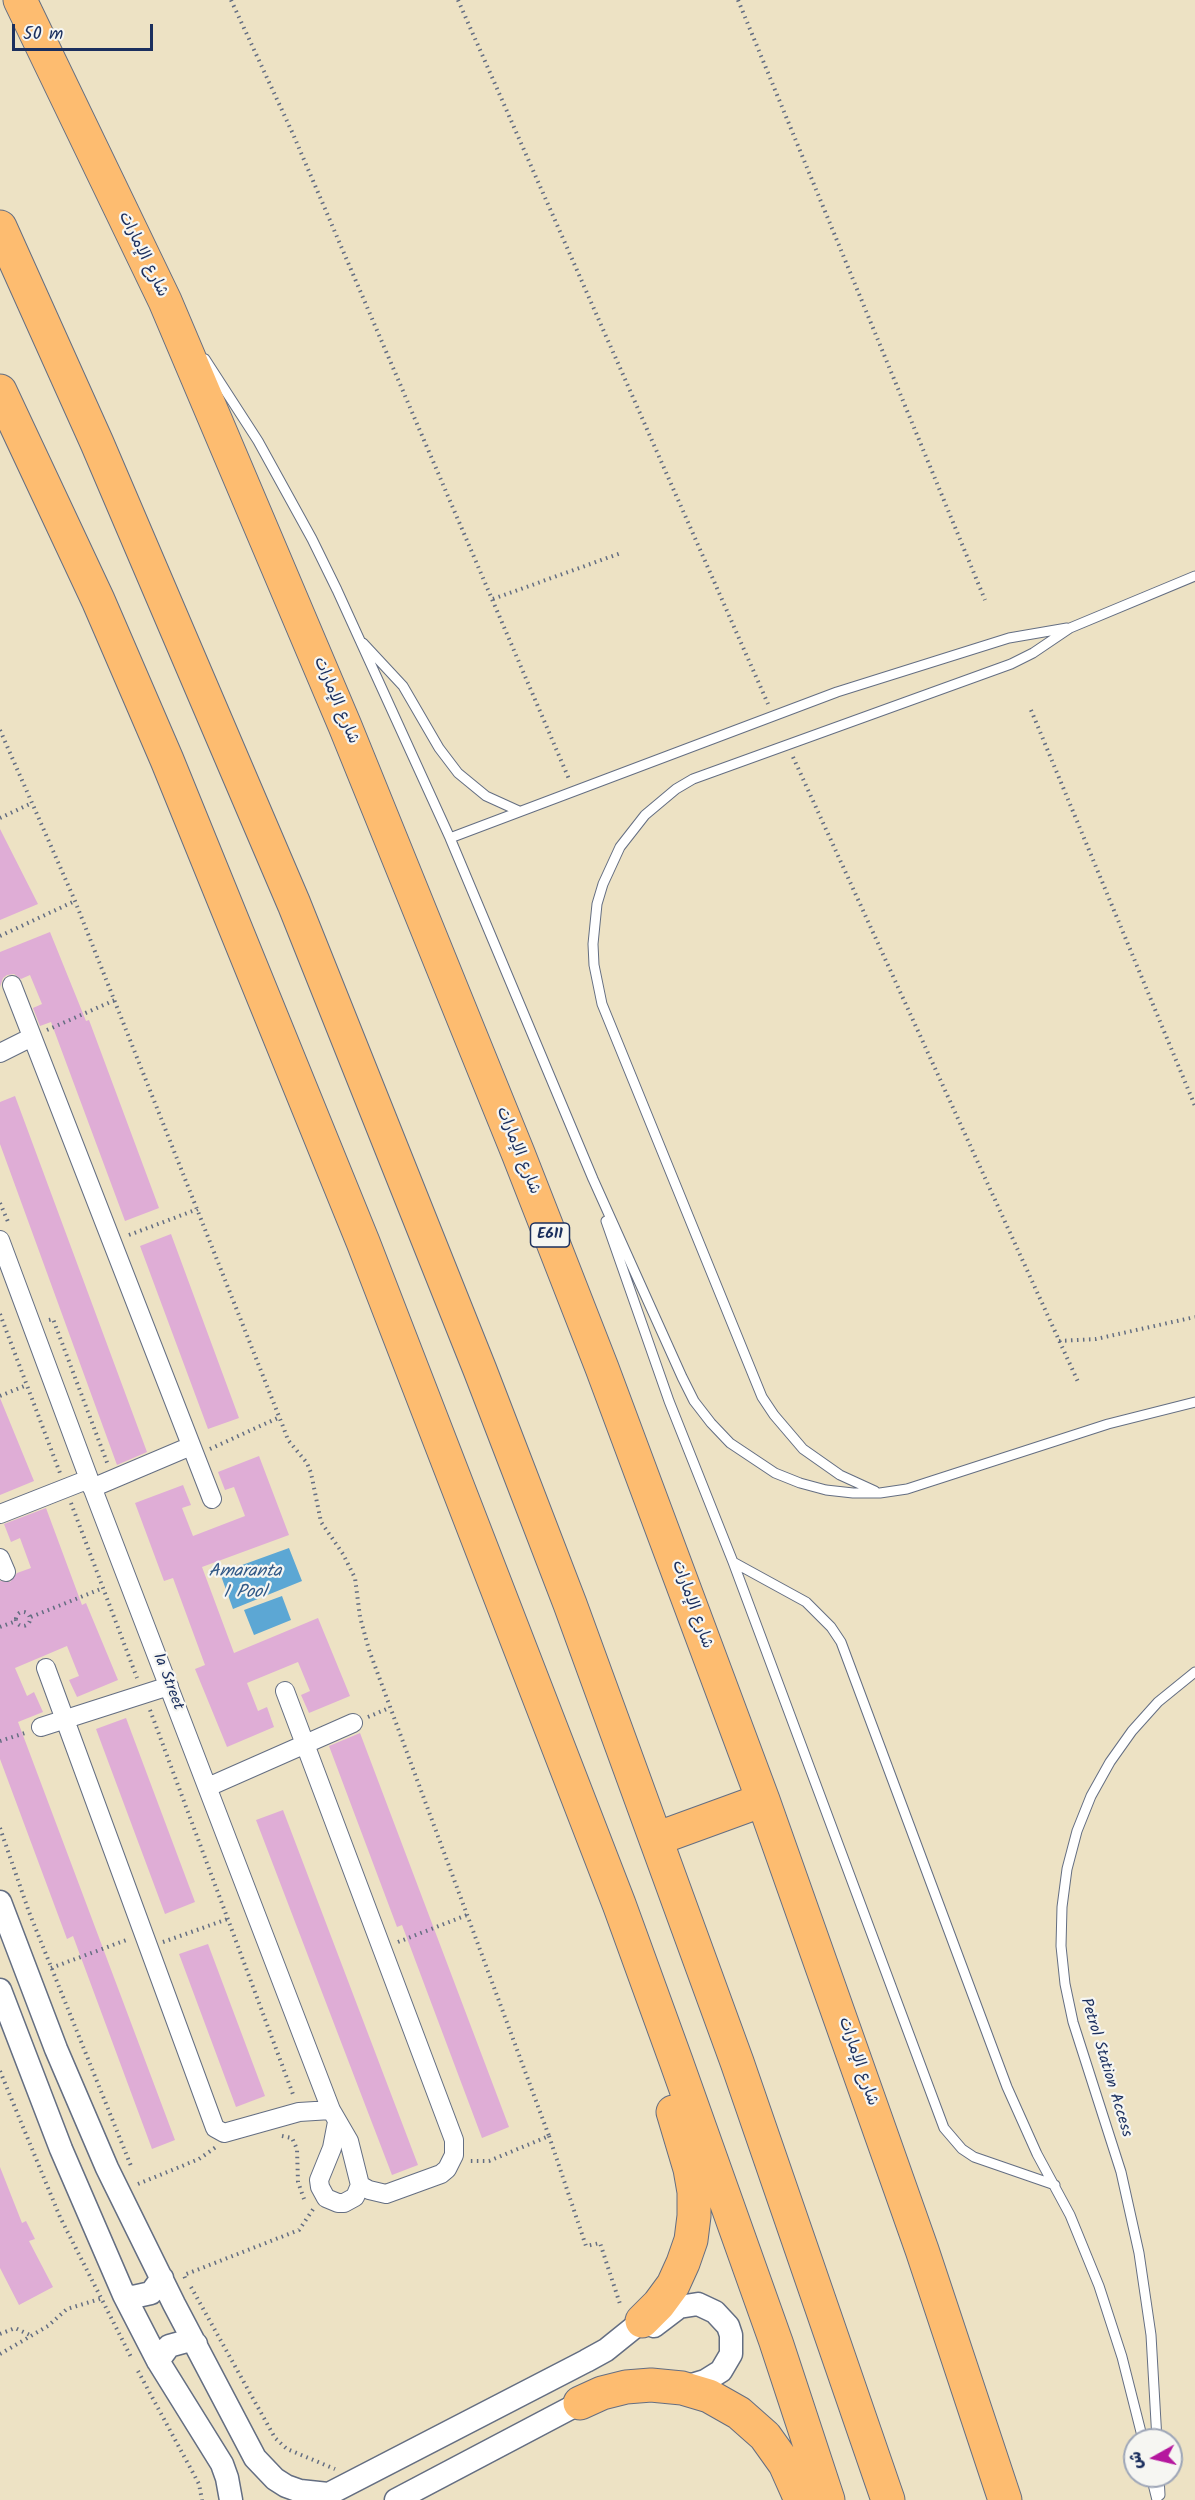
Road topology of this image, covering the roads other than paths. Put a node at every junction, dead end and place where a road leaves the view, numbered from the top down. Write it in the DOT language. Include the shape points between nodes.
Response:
graph roads {
  1 [pos="20,0"];
  2 [pos="0,227"];
  3 [pos="165,301"];
  4 [pos="191,338"];
  5 [pos="197,347"];
  6 [pos="0,391"];
  7 [pos="1195,576"];
  8 [pos="1070,628"];
  9 [pos="360,640"];
  10 [pos="519,812"];
  11 [pos="450,838"];
  12 [pos="12,985"];
  13 [pos="32,1037"];
  14 [pos="0,1053"];
  15 [pos="593,1179"];
  16 [pos="0,1240"];
  17 [pos="6,1274"];
  18 [pos="1195,1402"];
  19 [pos="193,1451"];
  20 [pos="91,1484"];
  21 [pos="880,1493"];
  22 [pos="212,1499"];
  23 [pos="0,1514"];
  24 [pos="734,1562"];
  25 [pos="46,1668"];
  26 [pos="1195,1672"];
  27 [pos="169,1686"];
  28 [pos="285,1691"];
  29 [pos="64,1719"];
  30 [pos="353,1723"];
  31 [pos="41,1727"];
  32 [pos="305,1743"];
  33 [pos="208,1787"];
  34 [pos="763,1800"];
  35 [pos="656,1839"];
  36 [pos="0,1902"];
  37 [pos="619,1905"];
  38 [pos="0,1990"];
  39 [pos="334,2116"];
  40 [pos="360,2185"];
  41 [pos="1054,2185"];
  42 [pos="162,2278"];
  43 [pos="124,2295"];
  44 [pos="632,2315"];
  45 [pos="196,2344"];
  46 [pos="606,2350"];
  47 [pos="158,2361"];
  48 [pos="682,2388"];
  49 [pos="580,2403"];
  50 [pos="1140,2428"];
  51 [pos="1156,2428"];
  52 [pos="322,2497"];
  53 [pos="231,2500"];
  54 [pos="396,2500"];
  55 [pos="801,2500"];
  56 [pos="828,2500"];
  57 [pos="888,2500"];
  58 [pos="1005,2500"];
  1 -- 3 [label="highway, شارع الإمارات / E611"];
  2 -- 35 [label="highway" via="312,948 480,1370"];
  3 -- 4 [label="lane"];
  3 -- 34 [label="highway, شارع الإمارات / E611" via="484,1067 610,1389"];
  5 -- 9 [label="lane" via="258,441 312,539"];
  6 -- 37 [label="highway" via="103,611 295,1070"];
  7 -- 8 [label="lane"];
  8 -- 10 [label="lane" via="1002,640 837,692"];
  8 -- 21 [label="lane" via="1011,664 693,779 676,789 645,815 620,847 603,884 594,924 594,964 602,1004 762,1397 788,1433 812,1456 840,1475"];
  9 -- 10 [label="lane" via="403,686 458,773 486,796"];
  9 -- 11 [label="lane"];
  10 -- 11 [label="lane"];
  11 -- 15 [label="lane"];
  12 -- 13 [label="street"];
  13 -- 14 [label="street"];
  13 -- 19 [label="street"];
  15 -- 21 [label="lane" via="682,1377 711,1423 730,1443 775,1473 826,1490"];
  15 -- 24 [label="lane" via="665,1391"];
  16 -- 17 [label="street, 1a Street"];
  17 -- 20 [label="street, 1a Street"];
  18 -- 21 [label="lane" via="1108,1424 907,1489"];
  19 -- 20 [label="street"];
  19 -- 22 [label="street"];
  20 -- 23 [label="street"];
  20 -- 27 [label="street, 1a Street"];
  24 -- 41 [label="lane" via="806,1602 841,1642 1008,2087"];
  24 -- 41 [label="lane" via="944,2128 957,2145 974,2157"];
  25 -- 29 [label="street"];
  26 -- 51 [label="lane, Petrol Station Access" via="1158,1702 1110,1762 1077,1831 1062,1907 1061,1946 1073,2022 1121,2172 1139,2253 1151,2335"];
  27 -- 29 [label="street"];
  27 -- 33 [label="street, 1a Street"];
  28 -- 32 [label="street"];
  29 -- 31 [label="street"];
  29 -- 39 [label="street" via="215,2128 224,2133 299,2112"];
  30 -- 32 [label="street"];
  32 -- 33 [label="street"];
  32 -- 40 [label="street" via="454,2140 454,2155 441,2174 395,2193 378,2193"];
  33 -- 39 [label="street, 1a Street"];
  34 -- 35 [label="highway"];
  34 -- 58 [label="highway, شارع الإمارات / E611" via="922,2250"];
  35 -- 57 [label="highway"];
  36 -- 42 [label="street" via="80,2109"];
  37 -- 44 [label="highway" via="625,1956 694,2192 691,2240 673,2285 659,2304"];
  37 -- 56 [label="highway" via="738,2233"];
  38 -- 43 [label="street" via="61,2149"];
  39 -- 40 [label="street, 1a Street" via="349,2141"];
  39 -- 40 [label="street" via="330,2155 320,2174 320,2187 326,2198 344,2203 355,2197"];
  41 -- 50 [label="lane" via="1102,2295"];
  42 -- 43 [label="street" via="151,2293"];
  42 -- 45 [label="street"];
  43 -- 47 [label="street"];
  44 -- 46 [label="street"];
  45 -- 47 [label="street" via="187,2341 169,2346"];
  45 -- 52 [label="street" via="264,2469 300,2492"];
  46 -- 48 [label="street" via="637,2339 679,2307 707,2307 728,2326 731,2354 714,2377"];
  46 -- 52 [label="street"];
  47 -- 53 [label="street" via="222,2464"];
  48 -- 49 [label="highway" via="626,2387"];
  48 -- 55 [label="highway" via="725,2404 753,2424 780,2457"];
  49 -- 54 [label="street"];
}
